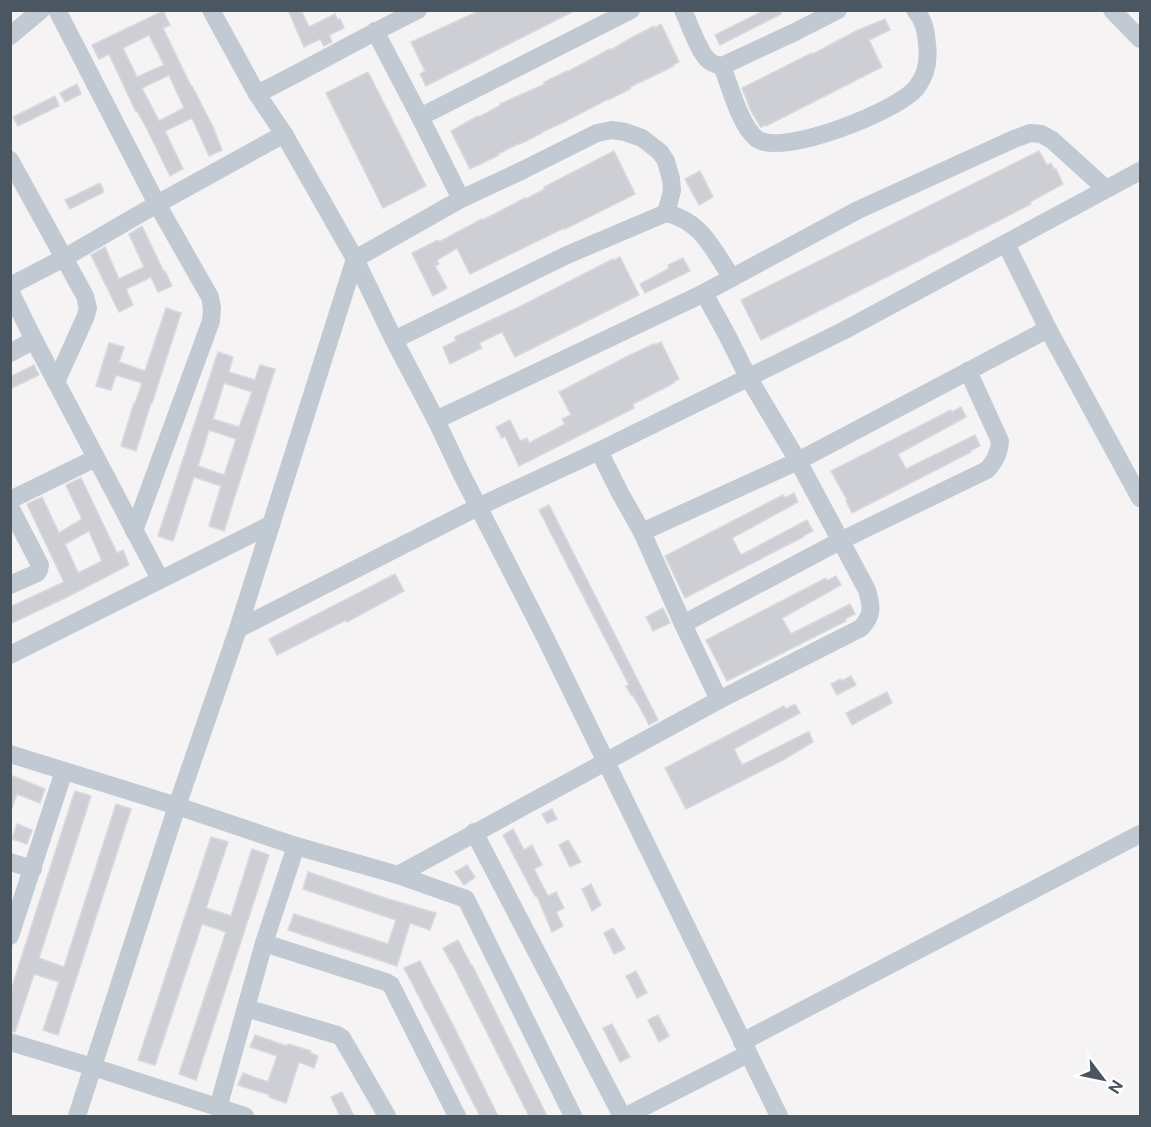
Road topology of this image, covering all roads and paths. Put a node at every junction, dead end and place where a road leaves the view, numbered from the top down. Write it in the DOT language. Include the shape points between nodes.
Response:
graph roads {
  1 [pos="40,10"];
  2 [pos="57,10"];
  3 [pos="210,10"];
  4 [pos="418,10"];
  5 [pos="631,10"];
  6 [pos="683,10"];
  7 [pos="838,10"];
  8 [pos="915,10"];
  9 [pos="1112,10"];
  10 [pos="375,31"];
  11 [pos="10,36"];
  12 [pos="1140,39"];
  13 [pos="722,66"];
  14 [pos="257,94"];
  15 [pos="420,117"];
  16 [pos="284,134"];
  17 [pos="10,160"];
  18 [pos="1140,171"];
  19 [pos="1106,189"];
  20 [pos="461,199"];
  21 [pos="157,204"];
  22 [pos="666,213"];
  23 [pos="1006,244"];
  24 [pos="64,258"];
  25 [pos="355,259"];
  26 [pos="732,278"];
  27 [pos="10,285"];
  28 [pos="10,291"];
  29 [pos="704,293"];
  30 [pos="1048,328"];
  31 [pos="34,340"];
  32 [pos="394,340"];
  33 [pos="10,353"];
  34 [pos="968,371"];
  35 [pos="748,377"];
  36 [pos="56,382"];
  37 [pos="436,420"];
  38 [pos="599,452"];
  39 [pos="96,458"];
  40 [pos="798,461"];
  41 [pos="1140,498"];
  42 [pos="10,500"];
  43 [pos="10,507"];
  44 [pos="478,507"];
  45 [pos="270,525"];
  46 [pos="134,531"];
  47 [pos="642,532"];
  48 [pos="840,541"];
  49 [pos="160,579"];
  50 [pos="10,585"];
  51 [pos="683,624"];
  52 [pos="238,629"];
  53 [pos="10,655"];
  54 [pos="719,700"];
  55 [pos="10,754"];
  56 [pos="606,762"];
  57 [pos="64,771"];
  58 [pos="177,806"];
  59 [pos="474,832"];
  60 [pos="1140,834"];
  61 [pos="296,846"];
  62 [pos="10,862"];
  63 [pos="33,869"];
  64 [pos="398,875"];
  65 [pos="11,934"];
  66 [pos="264,943"];
  67 [pos="246,1008"];
  68 [pos="10,1042"];
  69 [pos="745,1048"];
  70 [pos="93,1066"];
  71 [pos="218,1108"];
  72 [pos="78,1116"];
  73 [pos="245,1116"];
  74 [pos="387,1116"];
  75 [pos="457,1116"];
  76 [pos="573,1116"];
  77 [pos="624,1116"];
  78 [pos="779,1116"];
  1 -- 11 [label="street"];
  2 -- 21 [label="street"];
  3 -- 14 [label="street"];
  4 -- 10 [label="street"];
  5 -- 15 [label="street"];
  6 -- 13 [label="street" via="702,52 708,60"];
  7 -- 13 [label="street"];
  8 -- 13 [label="street" via="926,28 928,51 927,64 916,88 902,101 830,132 771,144 759,141 744,123"];
  9 -- 12 [label="street"];
  10 -- 14 [label="street"];
  10 -- 15 [label="street"];
  14 -- 16 [label="street"];
  15 -- 20 [label="street"];
  16 -- 21 [label="street"];
  16 -- 25 [label="street"];
  17 -- 24 [label="street"];
  18 -- 19 [label="street"];
  19 -- 23 [label="street"];
  19 -- 26 [label="street" via="1052,140 1030,133 858,210"];
  20 -- 22 [label="street" via="597,133 612,130 642,138 660,152 671,179"];
  20 -- 25 [label="street"];
  21 -- 24 [label="street"];
  21 -- 46 [label="street" via="210,297 212,308 211,321"];
  22 -- 26 [label="street" via="695,226"];
  22 -- 32 [label="street" via="567,255"];
  23 -- 30 [label="street"];
  23 -- 35 [label="street"];
  24 -- 27 [label="street"];
  24 -- 36 [label="street" via="88,308"];
  25 -- 32 [label="street"];
  25 -- 45 [label="street"];
  26 -- 29 [label="street"];
  28 -- 31 [label="street"];
  29 -- 35 [label="street"];
  29 -- 37 [label="street"];
  30 -- 34 [label="street"];
  30 -- 41 [label="street"];
  31 -- 33 [label="street"];
  31 -- 36 [label="street"];
  32 -- 37 [label="street"];
  34 -- 40 [label="street"];
  34 -- 48 [label="street" via="1000,441 994,463 987,470"];
  35 -- 38 [label="street"];
  35 -- 40 [label="street"];
  36 -- 39 [label="street"];
  37 -- 44 [label="street"];
  38 -- 44 [label="street"];
  38 -- 47 [label="street"];
  39 -- 42 [label="street"];
  39 -- 46 [label="street"];
  40 -- 47 [label="street"];
  40 -- 48 [label="street"];
  43 -- 50 [label="street" via="40,565 37,573"];
  44 -- 52 [label="street"];
  44 -- 56 [label="street"];
  45 -- 49 [label="street"];
  45 -- 52 [label="street"];
  46 -- 49 [label="street"];
  47 -- 51 [label="street"];
  48 -- 51 [label="street"];
  48 -- 54 [label="street" via="867,590 871,611 868,621"];
  49 -- 53 [label="street"];
  51 -- 54 [label="street"];
  52 -- 58 [label="street"];
  54 -- 56 [label="street"];
  55 -- 57 [label="street"];
  56 -- 59 [label="street"];
  56 -- 69 [label="street"];
  57 -- 58 [label="street"];
  57 -- 63 [label="street"];
  58 -- 61 [label="street"];
  58 -- 70 [label="street"];
  59 -- 64 [label="street"];
  59 -- 77 [label="street"];
  60 -- 69 [label="street"];
  61 -- 64 [label="street"];
  61 -- 66 [label="street"];
  62 -- 63 [label="street"];
  63 -- 65 [label="street"];
  64 -- 76 [label="street" via="466,899"];
  66 -- 67 [label="street"];
  66 -- 75 [label="street" via="391,985"];
  67 -- 71 [label="street"];
  67 -- 74 [label="street" via="342,1038"];
  68 -- 70 [label="street"];
  69 -- 77 [label="street"];
  69 -- 78 [label="street"];
  70 -- 71 [label="street"];
  70 -- 72 [label="street"];
  71 -- 73 [label="street"];
}
